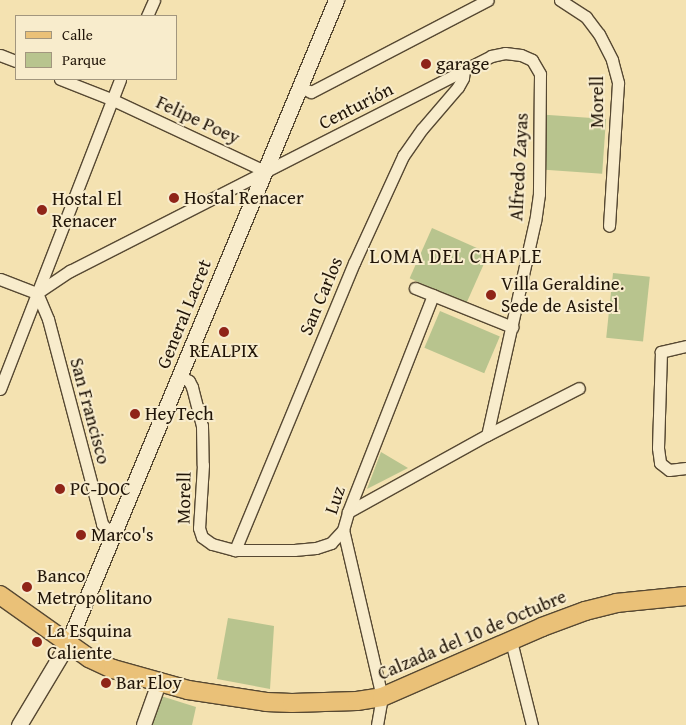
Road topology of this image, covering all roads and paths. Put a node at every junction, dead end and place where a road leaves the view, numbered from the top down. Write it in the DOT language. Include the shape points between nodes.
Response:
graph roads {
  1 [pos="154,0"];
  2 [pos="336,0"];
  3 [pos="488,0"];
  4 [pos="560,0"];
  5 [pos="147,15"];
  6 [pos="0,54"];
  7 [pos="15,61"];
  8 [pos="464,70"];
  9 [pos="63,80"];
  10 [pos="120,80"];
  11 [pos="300,87"];
  12 [pos="111,99"];
  13 [pos="265,171"];
  14 [pos="609,226"];
  15 [pos="0,279"];
  16 [pos="415,288"];
  17 [pos="37,293"];
  18 [pos="433,295"];
  19 [pos="512,327"];
  20 [pos="686,346"];
  21 [pos="180,376"];
  22 [pos="579,388"];
  23 [pos="0,390"];
  24 [pos="486,435"];
  25 [pos="686,468"];
  26 [pos="348,512"];
  27 [pos="343,530"];
  28 [pos="114,535"];
  29 [pos="234,550"];
  30 [pos="0,595"];
  31 [pos="686,596"];
  32 [pos="511,641"];
  33 [pos="68,644"];
  34 [pos="159,683"];
  35 [pos="382,697"];
  36 [pos="19,725"];
  37 [pos="144,725"];
  38 [pos="377,725"];
  39 [pos="532,725"];
  1 -- 5 [label="street"];
  2 -- 11 [label="main road, General Lacret"];
  3 -- 11 [label="street" via="311,92"];
  4 -- 14 [label="street, Morell" via="586,17 600,34 618,83"];
  6 -- 7 [label="street"];
  8 -- 13 [label="street, Centurión"];
  8 -- 19 [label="street, Alfredo Zayas" via="505,53 532,60 540,74 539,194"];
  8 -- 29 [label="street, San Carlos" via="458,87 403,156 354,263"];
  9 -- 12 [label="street, Felipe Poey"];
  10 -- 12 [label="street"];
  11 -- 13 [label="main road, General Lacret"];
  12 -- 13 [label="street, Felipe Poey"];
  12 -- 17 [label="street"];
  13 -- 17 [label="street, Centurión" via="70,271"];
  13 -- 21 [label="main road, General Lacret"];
  15 -- 17 [label="street"];
  16 -- 18 [label="street"];
  17 -- 23 [label="street"];
  17 -- 28 [label="street, San Francisco" via="48,320 102,524"];
  18 -- 19 [label="street"];
  18 -- 26 [label="street, Luz"];
  19 -- 24 [label="street, Alfredo Zayas"];
  20 -- 25 [label="street" via="662,352 658,448 660,463 669,470"];
  21 -- 28 [label="main road, General Lacret"];
  21 -- 29 [label="street, Morell" via="189,380 202,426 199,528 202,537 212,544"];
  22 -- 24 [label="street"];
  24 -- 26 [label="street"];
  26 -- 27 [label="street, Luz"];
  27 -- 29 [label="street, Morell" via="330,543 316,548"];
  27 -- 35 [label="street, Luz"];
  28 -- 33 [label="main road, General Lacret"];
  30 -- 33 [label="main road, Calzada del 10 de Octubre"];
  31 -- 32 [label="main road, Calzada del 10 de Octubre" via="616,603 584,611"];
  32 -- 35 [label="main road, Calzada del 10 de Octubre"];
  32 -- 39 [label="street"];
  33 -- 34 [label="main road, Calzada del 10 de Octubre" via="113,669"];
  33 -- 36 [label="main road, General Lacret"];
  34 -- 35 [label="main road, Calzada del 10 de Octubre" via="266,702 327,703"];
  34 -- 37 [label="street"];
  35 -- 38 [label="street, Luz"];
}
